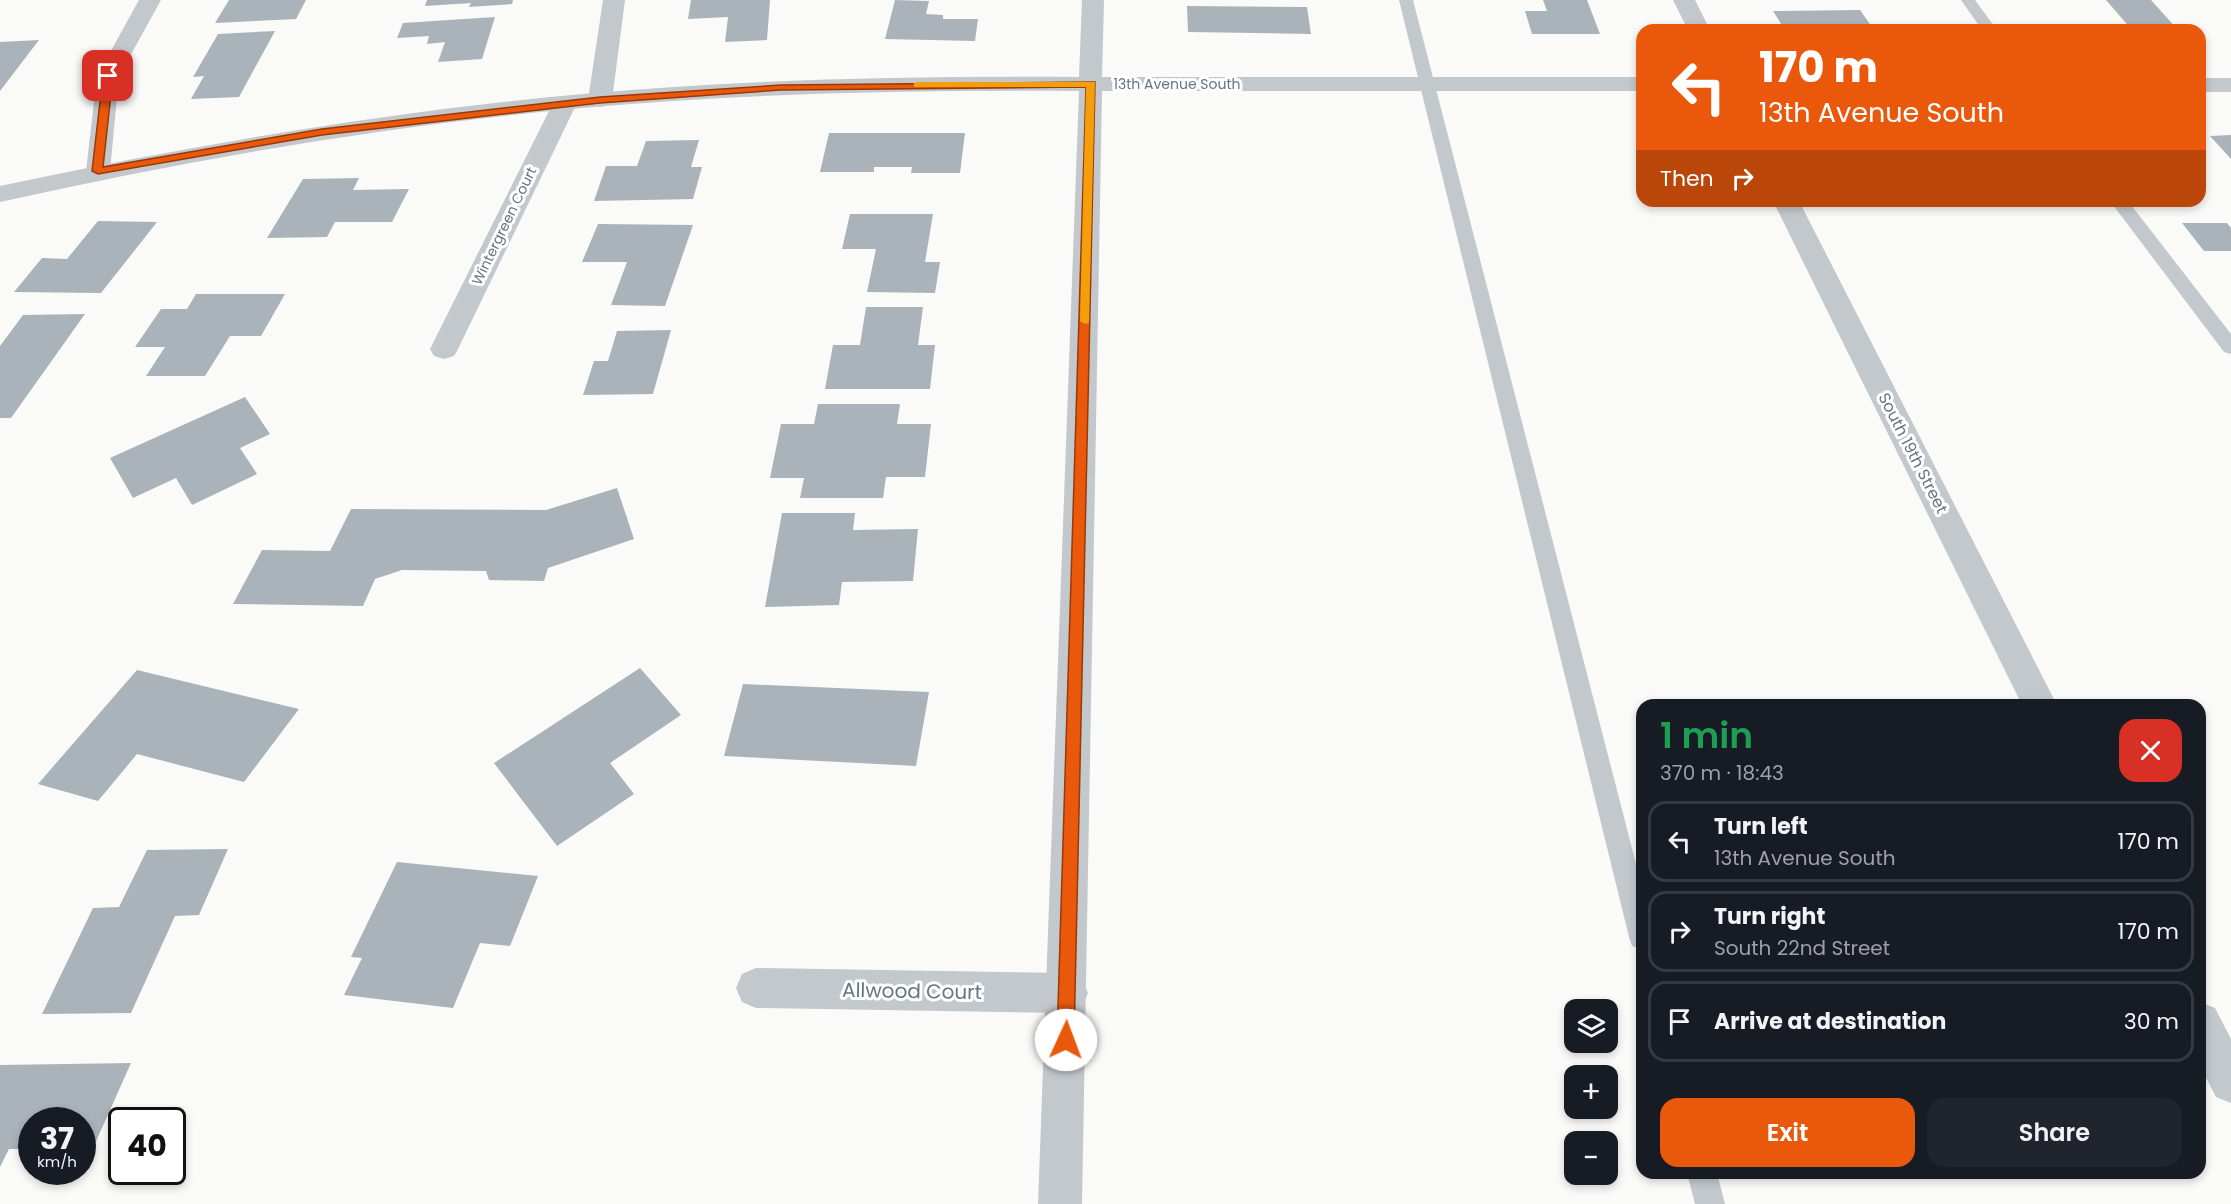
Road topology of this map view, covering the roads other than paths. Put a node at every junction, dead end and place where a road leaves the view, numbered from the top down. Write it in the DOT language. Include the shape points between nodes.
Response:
graph roads {
  1 [pos="150,0"];
  2 [pos="614,0"];
  3 [pos="1093,0"];
  4 [pos="1406,0"];
  5 [pos="1684,0"];
  6 [pos="1968,0"];
  7 [pos="1696,24"];
  8 [pos="1986,24"];
  9 [pos="1091,84"];
  10 [pos="1427,84"];
  11 [pos="1636,84"];
  12 [pos="2206,84"];
  13 [pos="2231,84"];
  14 [pos="600,100"];
  15 [pos="565,103"];
  16 [pos="98,171"];
  17 [pos="0,194"];
  18 [pos="1789,207"];
  19 [pos="2124,207"];
  20 [pos="2231,348"];
  21 [pos="444,349"];
  22 [pos="2037,699"];
  23 [pos="1636,913"];
  24 [pos="756,988"];
  25 [pos="1068,993"];
  26 [pos="2206,1034"];
  27 [pos="2231,1082"];
  28 [pos="1704,1179"];
  29 [pos="1060,1204"];
  30 [pos="1710,1204"];
  1 -- 16 [label="street" via="108,76"];
  2 -- 14 [label="street"];
  3 -- 9 [label="street"];
  4 -- 10 [label="lane"];
  5 -- 7 [label="street"];
  6 -- 8 [label="lane"];
  9 -- 10 [label="street, 13th Avenue South"];
  9 -- 14 [label="street, 13th Avenue South" via="781,88"];
  9 -- 25 [label="street"];
  10 -- 11 [label="street, 13th Avenue South"];
  10 -- 23 [label="lane"];
  12 -- 13 [label="street"];
  14 -- 15 [label="street, 13th Avenue South"];
  15 -- 16 [label="street, 13th Avenue South" via="322,132"];
  15 -- 21 [label="street, Wintergreen Court"];
  16 -- 17 [label="street, 13th Avenue South"];
  18 -- 22 [label="street, South 19th Street"];
  19 -- 20 [label="lane"];
  24 -- 25 [label="street, Allwood Court"];
  25 -- 29 [label="street"];
  26 -- 27 [label="street"];
  28 -- 30 [label="lane"];
}
